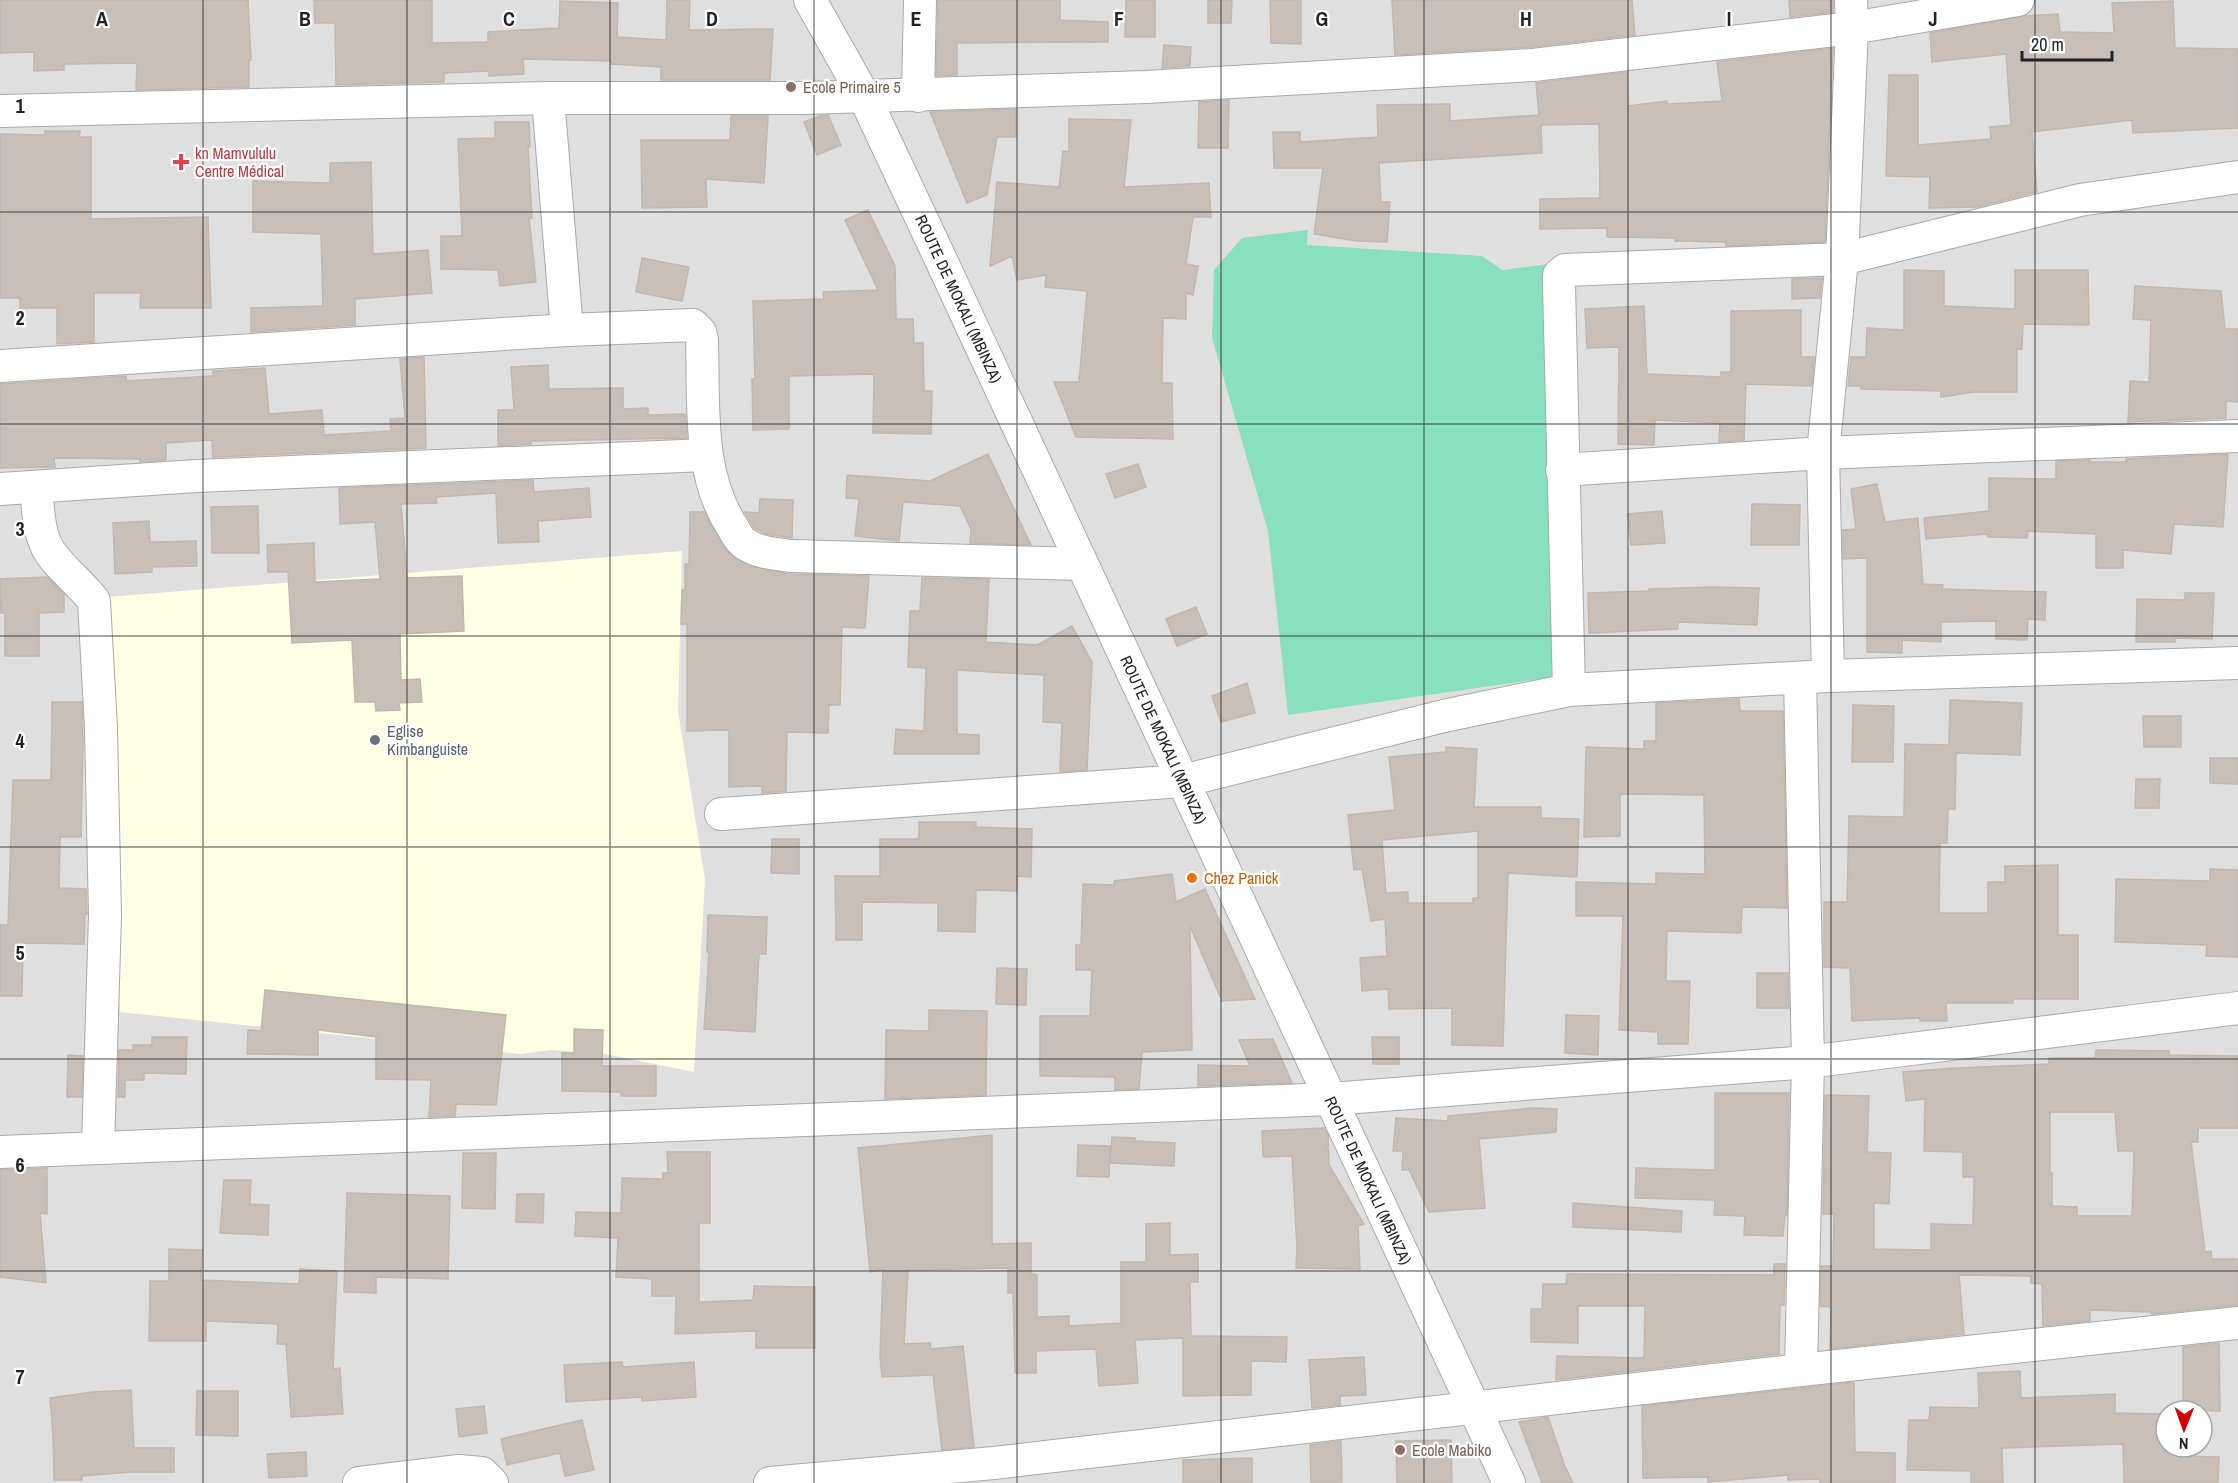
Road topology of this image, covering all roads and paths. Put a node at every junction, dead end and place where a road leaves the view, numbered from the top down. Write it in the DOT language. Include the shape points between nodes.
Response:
graph roads {
  1 [pos="810,0"];
  2 [pos="920,0"];
  3 [pos="2018,0"];
  4 [pos="1852,14"];
  5 [pos="864,96"];
  6 [pos="918,96"];
  7 [pos="548,98"];
  8 [pos="0,111"];
  9 [pos="2238,177"];
  10 [pos="1842,259"];
  11 [pos="567,330"];
  12 [pos="0,366"];
  13 [pos="2238,436"];
  14 [pos="1823,453"];
  15 [pos="706,455"];
  16 [pos="1562,470"];
  17 [pos="36,487"];
  18 [pos="0,489"];
  19 [pos="1083,564"];
  20 [pos="2238,663"];
  21 [pos="1814,677"];
  22 [pos="1569,690"];
  23 [pos="1182,781"];
  24 [pos="721,814"];
  25 [pos="2238,1008"];
  26 [pos="1808,1062"];
  27 [pos="1331,1099"];
  28 [pos="98,1147"];
  29 [pos="0,1152"];
  30 [pos="2238,1323"];
  31 [pos="1801,1370"];
  32 [pos="1474,1409"];
  33 [pos="359,1483"];
  34 [pos="492,1483"];
  35 [pos="770,1483"];
  36 [pos="1509,1483"];
  1 -- 5 [label="street, ROUTE DE MOKALI (MBINZA)"];
  2 -- 6 [label="street"];
  3 -- 4 [label="street"];
  4 -- 6 [label="street" via="1533,65"];
  4 -- 10 [label="street"];
  5 -- 6 [label="street"];
  5 -- 7 [label="street"];
  5 -- 19 [label="street, ROUTE DE MOKALI (MBINZA)"];
  7 -- 8 [label="street"];
  7 -- 11 [label="street"];
  9 -- 10 [label="street" via="2080,200"];
  10 -- 14 [label="street"];
  10 -- 16 [label="street" via="1565,270 1559,275"];
  11 -- 12 [label="street"];
  11 -- 15 [label="street" via="693,325 702,340"];
  13 -- 14 [label="street"];
  14 -- 16 [label="street"];
  14 -- 21 [label="street"];
  15 -- 17 [label="street" via="196,476"];
  15 -- 19 [label="street" via="712,485 727,520 742,543 762,552"];
  16 -- 22 [label="street"];
  17 -- 18 [label="street"];
  17 -- 28 [label="street" via="41,528 48,548 93,601 101,728 105,916"];
  19 -- 23 [label="street, ROUTE DE MOKALI (MBINZA)"];
  20 -- 21 [label="street"];
  21 -- 22 [label="street"];
  21 -- 26 [label="street"];
  22 -- 23 [label="street" via="1448,715"];
  23 -- 24 [label="street"];
  23 -- 27 [label="street, ROUTE DE MOKALI (MBINZA)"];
  25 -- 26 [label="street"];
  26 -- 27 [label="street"];
  26 -- 31 [label="street"];
  27 -- 28 [label="street"];
  27 -- 32 [label="street, ROUTE DE MOKALI (MBINZA)"];
  28 -- 29 [label="street"];
  30 -- 31 [label="street"];
  31 -- 32 [label="street"];
  32 -- 35 [label="street" via="994,1463"];
  32 -- 36 [label="street, ROUTE DE MOKALI (MBINZA)"];
  33 -- 34 [label="street" via="459,1471 482,1473"];
}
